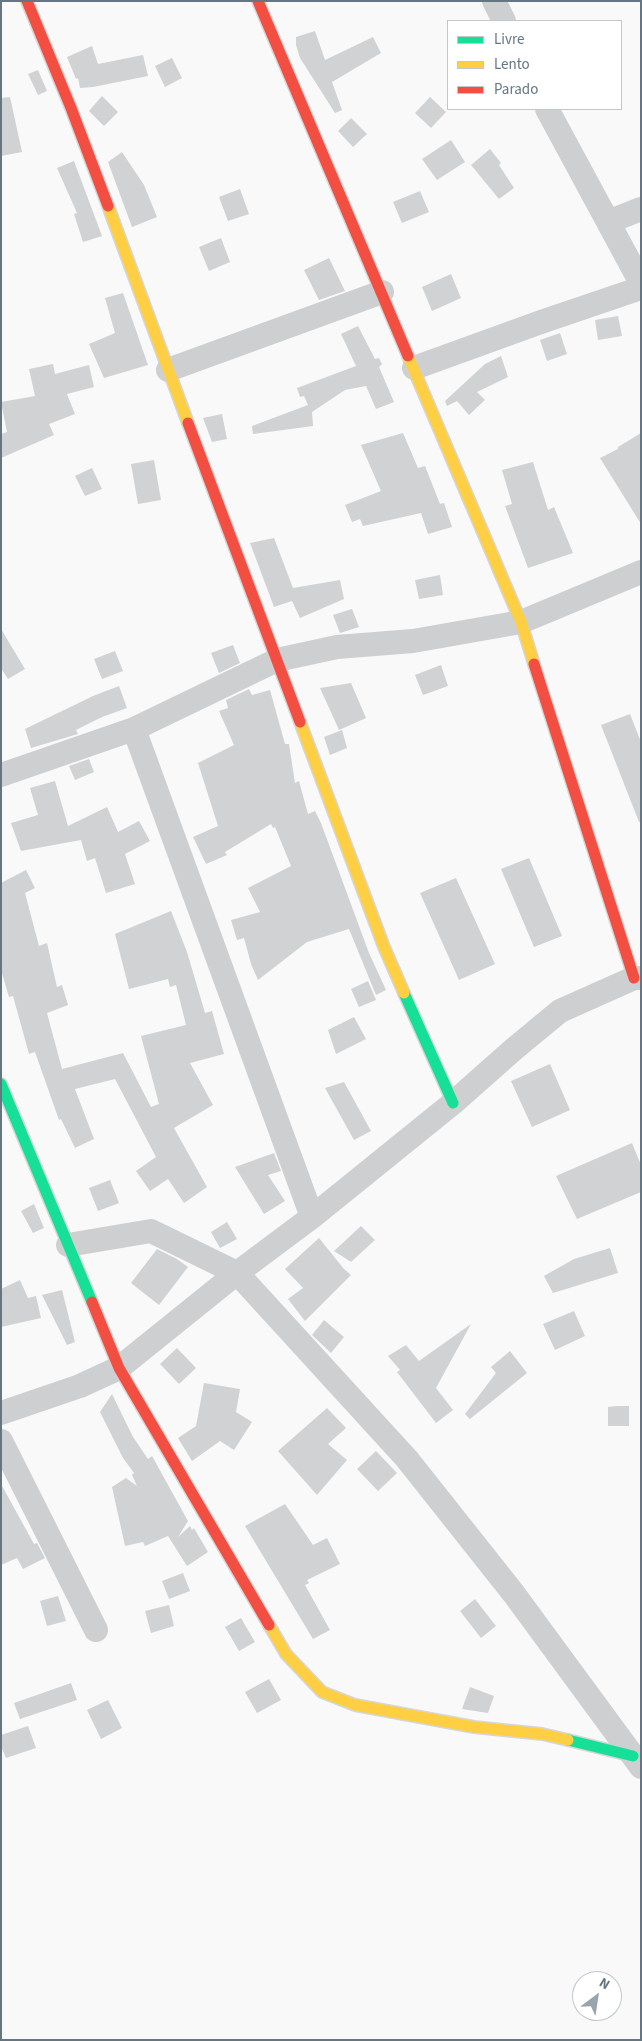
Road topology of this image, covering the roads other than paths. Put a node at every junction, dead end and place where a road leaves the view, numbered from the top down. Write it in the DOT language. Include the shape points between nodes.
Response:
graph roads {
  1 [pos="27,1"];
  2 [pos="258,1"];
  3 [pos="494,1"];
  4 [pos="504,20"];
  5 [pos="548,110"];
  6 [pos="641,209"];
  7 [pos="608,222"];
  8 [pos="641,283"];
  9 [pos="641,288"];
  10 [pos="382,292"];
  11 [pos="414,368"];
  12 [pos="168,370"];
  13 [pos="641,572"];
  14 [pos="521,622"];
  15 [pos="277,660"];
  16 [pos="134,729"];
  17 [pos="1,775"];
  18 [pos="638,978"];
  19 [pos="1,1084"];
  20 [pos="453,1103"];
  21 [pos="312,1218"];
  22 [pos="68,1245"];
  23 [pos="237,1273"];
  24 [pos="119,1368"];
  25 [pos="1,1413"];
  26 [pos="1,1442"];
  27 [pos="96,1630"];
  28 [pos="637,1762"];
  1 -- 12 [label="street" via="71,108"];
  2 -- 10 [label="street"];
  3 -- 4 [label="street"];
  5 -- 7 [label="street"];
  6 -- 7 [label="street"];
  7 -- 8 [label="street"];
  9 -- 11 [label="street"];
  10 -- 11 [label="street"];
  10 -- 12 [label="street"];
  11 -- 14 [label="street"];
  12 -- 15 [label="street"];
  13 -- 14 [label="street"];
  14 -- 15 [label="street" via="413,641 337,647"];
  14 -- 18 [label="street"];
  15 -- 16 [label="street"];
  15 -- 20 [label="street" via="384,947"];
  16 -- 17 [label="street"];
  16 -- 21 [label="street"];
  18 -- 20 [label="street" via="560,1011"];
  19 -- 22 [label="street"];
  20 -- 21 [label="street"];
  21 -- 23 [label="street"];
  22 -- 23 [label="street" via="151,1231"];
  22 -- 24 [label="street"];
  23 -- 24 [label="street"];
  23 -- 28 [label="street" via="407,1459 514,1594"];
  24 -- 25 [label="street" via="80,1386"];
  24 -- 28 [label="street" via="286,1654 322,1692 355,1705 474,1727 542,1734"];
  26 -- 27 [label="street"];
}
